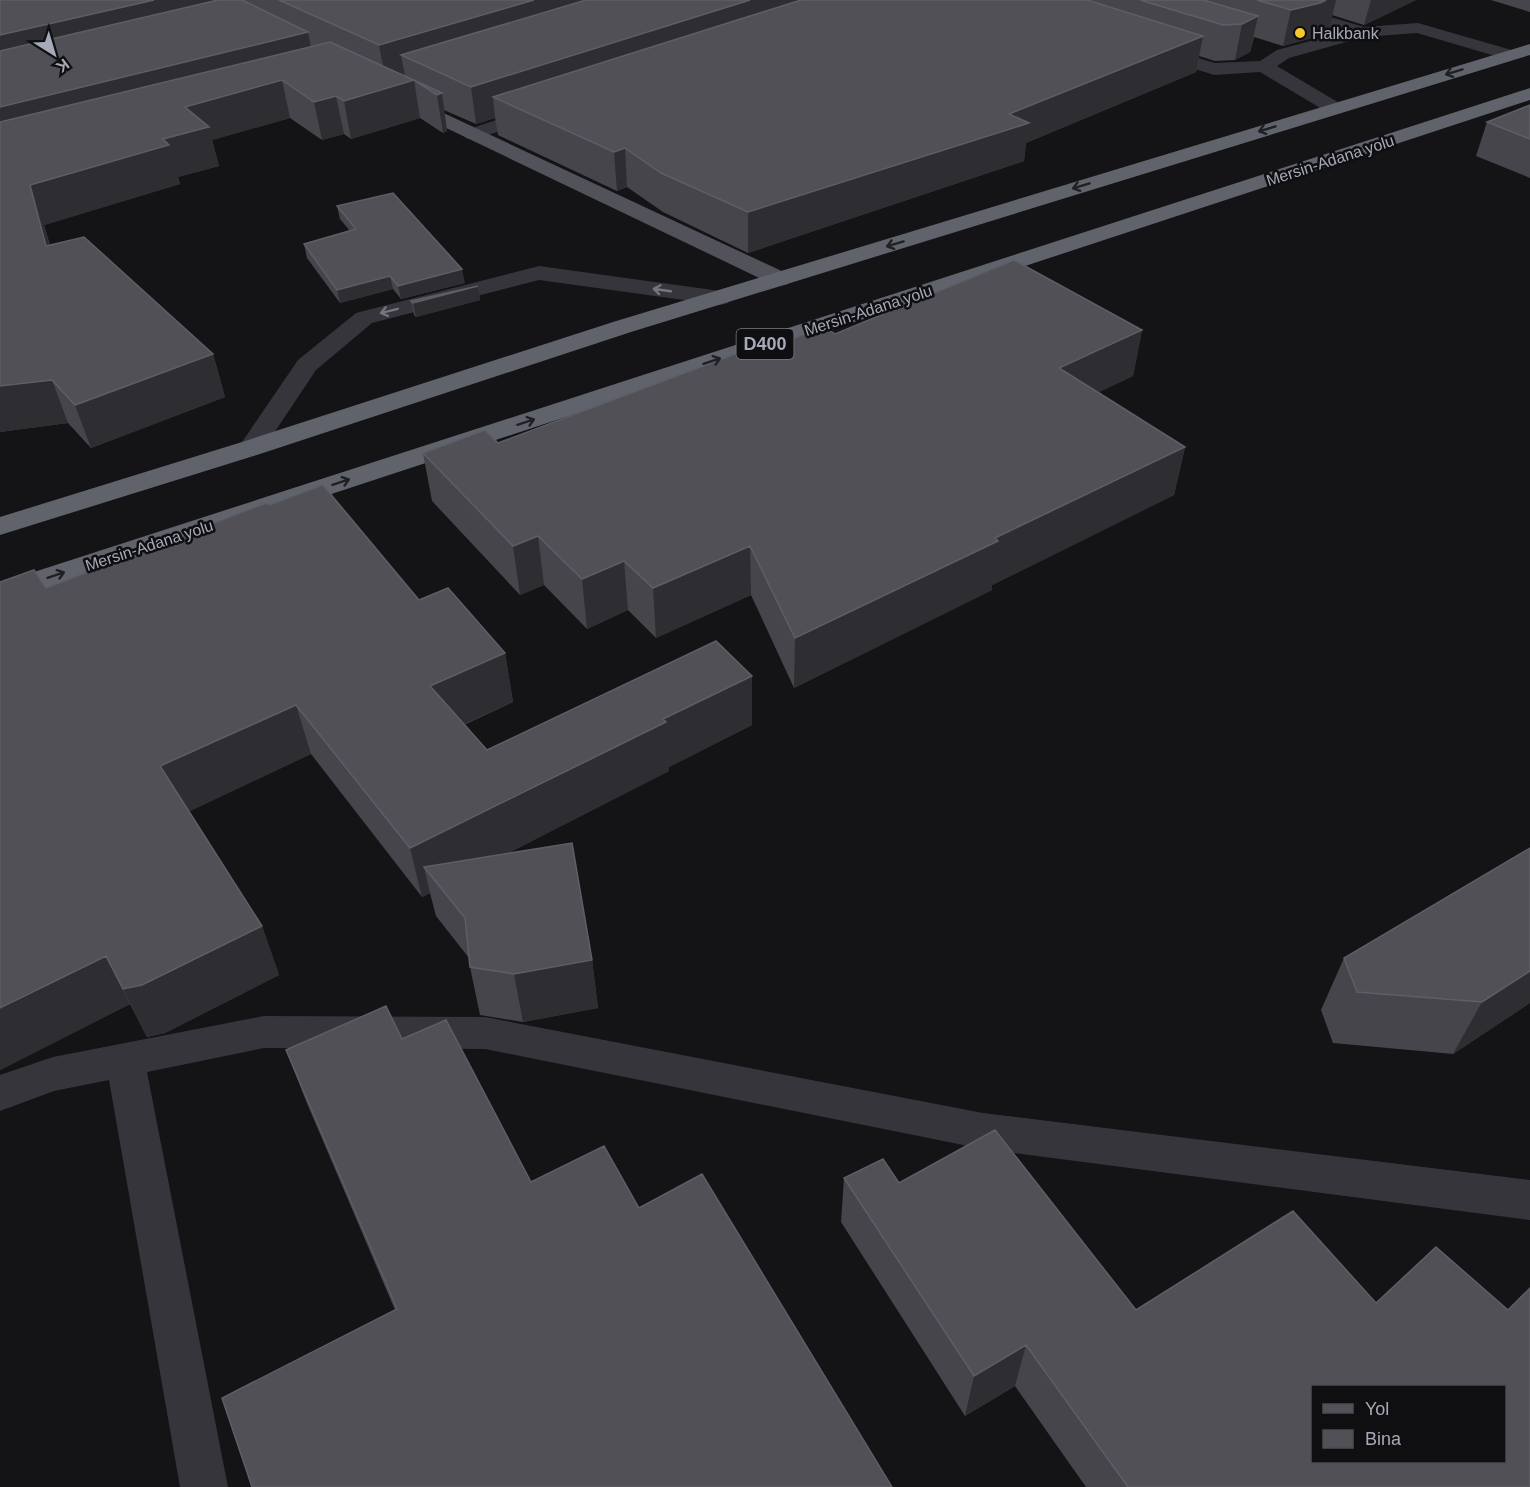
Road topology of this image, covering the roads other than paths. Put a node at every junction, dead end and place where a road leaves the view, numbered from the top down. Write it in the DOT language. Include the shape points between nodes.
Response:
graph roads {
  1 [pos="1255,0"];
  2 [pos="1363,32"];
  3 [pos="1135,43"];
  4 [pos="1261,48"];
  5 [pos="1520,52"];
  6 [pos="1282,54"];
  7 [pos="1264,66"];
  8 [pos="395,88"];
  9 [pos="1530,94"];
  10 [pos="551,108"];
  11 [pos="1334,108"];
  12 [pos="473,134"];
  13 [pos="780,279"];
  14 [pos="720,298"];
  15 [pos="251,448"];
  16 [pos="0,526"];
  17 [pos="0,593"];
  18 [pos="125,1059"];
  19 [pos="0,1093"];
  20 [pos="1530,1200"];
  21 [pos="204,1487"];
  1 -- 2 [label="street"];
  2 -- 5 [label="street" via="1418,28"];
  2 -- 6 [label="street"];
  3 -- 7 [label="street" via="1215,69"];
  4 -- 6 [label="street"];
  5 -- 11 [label="highway, one-way"];
  6 -- 7 [label="street"];
  7 -- 11 [label="street"];
  8 -- 12 [label="main road"];
  17 -- 9 [label="highway, Mersin-Adana yolu / D400, one-way"];
  10 -- 12 [label="street"];
  11 -- 13 [label="highway, one-way"];
  12 -- 13 [label="main road"];
  13 -- 14 [label="highway"];
  14 -- 15 [label="highway"];
  14 -- 15 [label="street, one-way" via="539,273 364,318 307,365"];
  15 -- 16 [label="highway"];
  18 -- 19 [label="street" via="53,1074"];
  18 -- 20 [label="street" via="264,1032 485,1033 983,1131"];
  18 -- 21 [label="street"];
}
